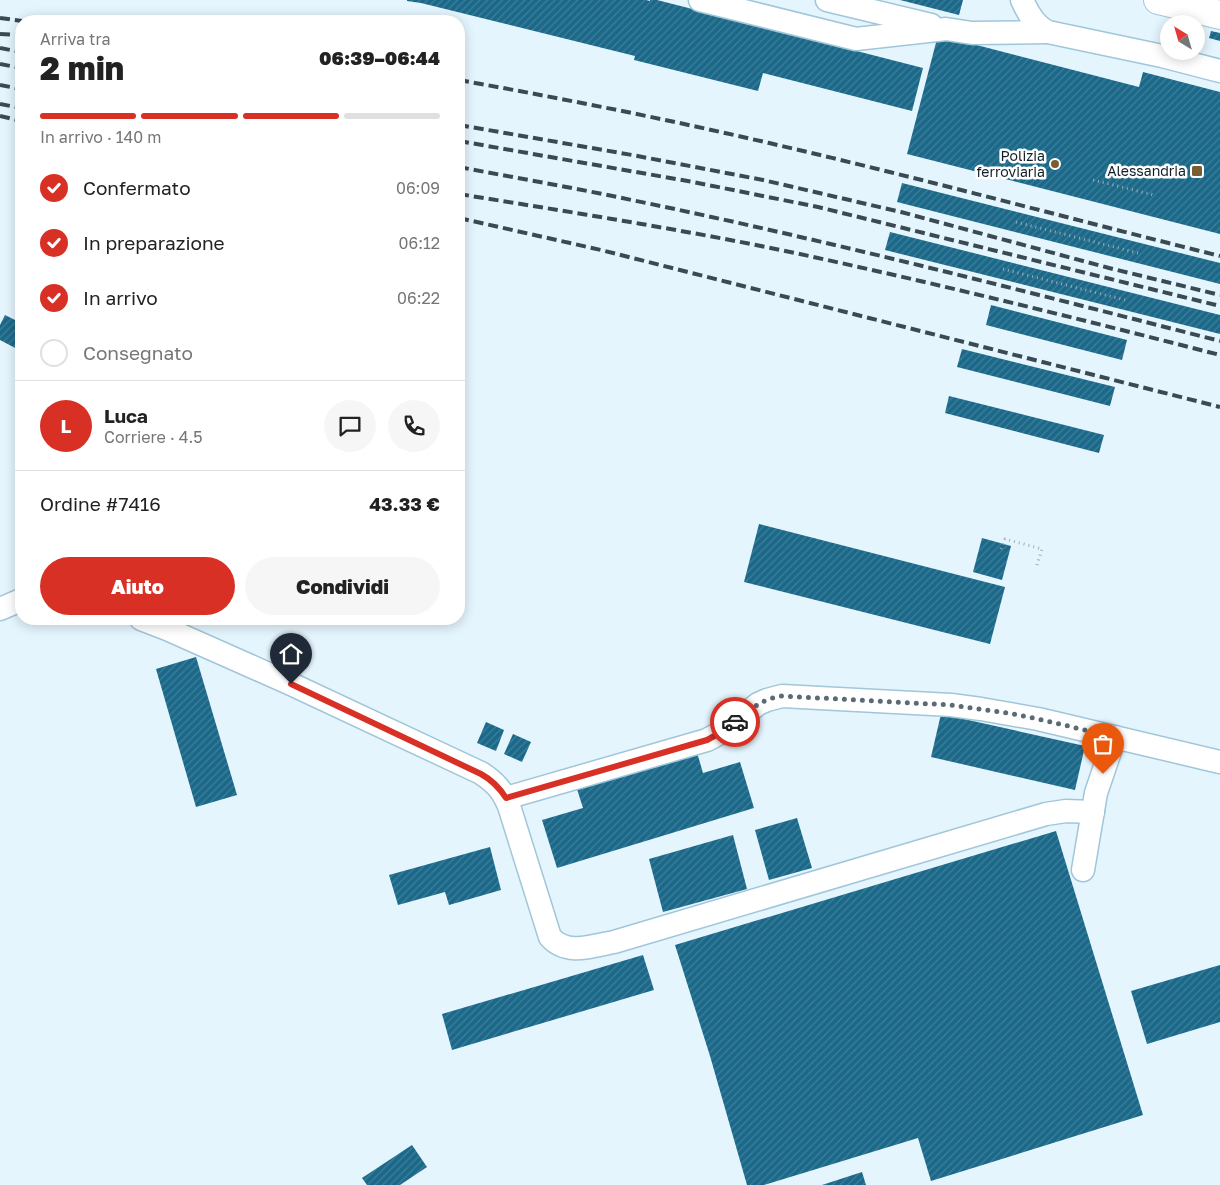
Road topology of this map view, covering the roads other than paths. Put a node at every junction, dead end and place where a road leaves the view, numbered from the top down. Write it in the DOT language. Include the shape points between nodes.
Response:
graph roads {
  1 [pos="700,0"];
  2 [pos="827,0"];
  3 [pos="1022,0"];
  4 [pos="1158,0"];
  5 [pos="1220,15"];
  6 [pos="946,29"];
  7 [pos="1048,32"];
  8 [pos="1220,71"];
  9 [pos="15,603"];
  10 [pos="0,609"];
  11 [pos="156,625"];
  12 [pos="1115,737"];
  13 [pos="1220,762"];
  14 [pos="506,798"];
  15 [pos="1092,812"];
  16 [pos="1083,870"];
  1 -- 6 [label="street" via="856,39"];
  2 -- 6 [label="street"];
  3 -- 7 [label="street" via="1036,24"];
  4 -- 5 [label="main road"];
  6 -- 7 [label="street" via="972,33"];
  7 -- 8 [label="street" via="1160,66"];
  9 -- 10 [label="street"];
  11 -- 14 [label="street" via="291,684 481,774 493,781"];
  12 -- 13 [label="street"];
  12 -- 14 [label="street" via="1031,718 951,705 782,696 758,704 727,729 707,740"];
  12 -- 15 [label="street"];
  14 -- 15 [label="street" via="550,937 556,944 574,949 614,942 1046,814"];
  15 -- 16 [label="street"];
}
